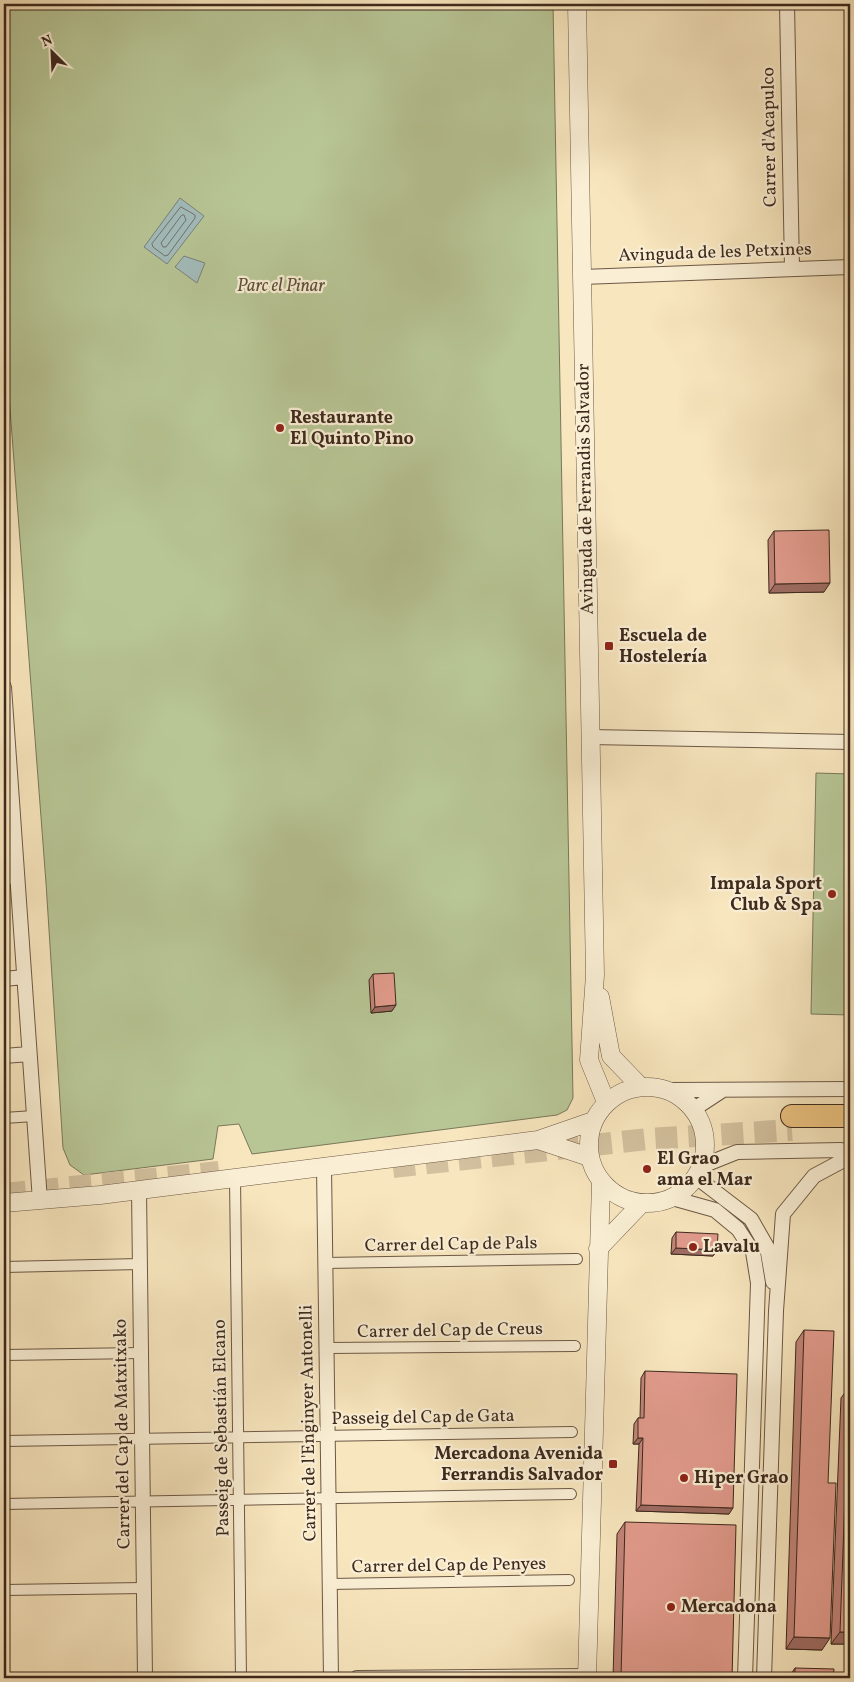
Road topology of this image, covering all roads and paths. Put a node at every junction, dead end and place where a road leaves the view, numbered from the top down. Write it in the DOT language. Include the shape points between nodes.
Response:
graph roads {
  1 [pos="577,4"];
  2 [pos="787,4"];
  3 [pos="850,267"];
  4 [pos="792,269"];
  5 [pos="582,277"];
  6 [pos="4,687"];
  7 [pos="590,737"];
  8 [pos="850,742"];
  9 [pos="10,877"];
  10 [pos="595,975"];
  11 [pos="24,977"];
  12 [pos="4,979"];
  13 [pos="29,1054"];
  14 [pos="4,1056"];
  15 [pos="640,1086"];
  16 [pos="850,1089"];
  17 [pos="668,1090"];
  18 [pos="724,1090"];
  19 [pos="606,1102"];
  20 [pos="694,1109"];
  21 [pos="34,1116"];
  22 [pos="850,1116"];
  23 [pos="4,1118"];
  24 [pos="593,1121"];
  25 [pos="850,1131"];
  26 [pos="538,1140"];
  27 [pos="850,1152"];
  28 [pos="589,1157"];
  29 [pos="850,1160"];
  30 [pos="324,1167"];
  31 [pos="699,1172"];
  32 [pos="235,1178"];
  33 [pos="601,1182"];
  34 [pos="139,1190"];
  35 [pos="672,1198"];
  36 [pos="40,1200"];
  37 [pos="4,1203"];
  38 [pos="642,1203"];
  39 [pos="598,1249"];
  40 [pos="577,1259"];
  41 [pos="140,1264"];
  42 [pos="326,1264"];
  43 [pos="4,1267"];
  44 [pos="776,1305"];
  45 [pos="574,1346"];
  46 [pos="327,1348"];
  47 [pos="141,1353"];
  48 [pos="4,1355"];
  49 [pos="572,1432"];
  50 [pos="328,1436"];
  51 [pos="238,1438"];
  52 [pos="142,1439"];
  53 [pos="4,1441"];
  54 [pos="571,1494"];
  55 [pos="329,1498"];
  56 [pos="239,1500"];
  57 [pos="143,1501"];
  58 [pos="4,1504"];
  59 [pos="568,1580"];
  60 [pos="330,1584"];
  61 [pos="144,1588"];
  62 [pos="4,1590"];
  63 [pos="587,1677"];
  64 [pos="145,1678"];
  65 [pos="241,1678"];
  66 [pos="331,1678"];
  67 [pos="357,1678"];
  68 [pos="745,1678"];
  69 [pos="764,1678"];
  1 -- 5 [label="street, Avinguda de Ferrandis Salvador"];
  2 -- 4 [label="street, Carrer d'Acapulco"];
  3 -- 4 [label="street, Avinguda de les Petxines"];
  4 -- 5 [label="street, Avinguda de les Petxines"];
  5 -- 7 [label="street, Avinguda de Ferrandis Salvador"];
  6 -- 9 [label="street"];
  7 -- 8 [label="street"];
  7 -- 10 [label="street, Avinguda de Ferrandis Salvador"];
  9 -- 11 [label="street"];
  10 -- 15 [label="street, Avinguda de Ferrandis Salvador" via="611,1056"];
  10 -- 19 [label="street, Avinguda de Ferrandis Salvador" via="589,1060"];
  11 -- 12 [label="street"];
  11 -- 13 [label="street"];
  13 -- 14 [label="street"];
  13 -- 21 [label="street"];
  15 -- 17 [label="street"];
  15 -- 19 [label="street"];
  16 -- 18 [label="street"];
  17 -- 18 [label="street"];
  17 -- 20 [label="street"];
  18 -- 20 [label="street"];
  19 -- 24 [label="street"];
  20 -- 31 [label="street" via="706,1136"];
  21 -- 23 [label="street"];
  21 -- 36 [label="street"];
  22 -- 25 [label="highway" via="792,1123"];
  24 -- 26 [label="street"];
  24 -- 28 [label="street" via="588,1139"];
  26 -- 28 [label="street"];
  26 -- 30 [label="street"];
  27 -- 31 [label="street" via="737,1152"];
  28 -- 33 [label="street"];
  29 -- 44 [label="street" via="814,1176 783,1214"];
  30 -- 32 [label="street"];
  30 -- 42 [label="street, Carrer de l'Enginyer Antonelli"];
  31 -- 35 [label="street" via="685,1190"];
  31 -- 44 [label="street" via="751,1219 767,1247"];
  32 -- 34 [label="street"];
  32 -- 51 [label="street, Passeig de Sebastián Elcano"];
  33 -- 38 [label="street" via="619,1197"];
  33 -- 39 [label="street"];
  34 -- 36 [label="street"];
  34 -- 41 [label="street, Carrer del Cap de Matxitxako"];
  35 -- 38 [label="street"];
  35 -- 68 [label="street" via="715,1210 738,1229 753,1252 758,1283"];
  36 -- 37 [label="street"];
  38 -- 39 [label="street"];
  39 -- 63 [label="street"];
  40 -- 42 [label="street, Carrer del Cap de Pals"];
  41 -- 43 [label="street"];
  41 -- 47 [label="street, Carrer del Cap de Matxitxako"];
  42 -- 46 [label="street, Carrer de l'Enginyer Antonelli"];
  44 -- 69 [label="street"];
  45 -- 46 [label="street, Carrer del Cap de Creus"];
  46 -- 50 [label="street, Carrer de l'Enginyer Antonelli"];
  47 -- 48 [label="street"];
  47 -- 52 [label="street, Carrer del Cap de Matxitxako"];
  49 -- 50 [label="street, Passeig del Cap de Gata"];
  50 -- 51 [label="street, Passeig del Cap de Gata"];
  50 -- 55 [label="street, Carrer de l'Enginyer Antonelli"];
  51 -- 52 [label="street, Passeig del Cap de Gata"];
  51 -- 56 [label="street, Passeig de Sebastián Elcano"];
  52 -- 53 [label="street, Passeig del Cap de Gata"];
  52 -- 57 [label="street, Carrer del Cap de Matxitxako"];
  54 -- 55 [label="street"];
  55 -- 56 [label="street"];
  55 -- 60 [label="street, Carrer de l'Enginyer Antonelli"];
  56 -- 57 [label="street"];
  56 -- 65 [label="street, Passeig de Sebastián Elcano"];
  57 -- 58 [label="street"];
  57 -- 61 [label="street, Carrer del Cap de Matxitxako"];
  59 -- 60 [label="street, Carrer del Cap de Penyes"];
  60 -- 66 [label="street, Carrer de l'Enginyer Antonelli"];
  61 -- 62 [label="street"];
  61 -- 64 [label="street, Carrer del Cap de Matxitxako"];
  63 -- 67 [label="street"];
}
